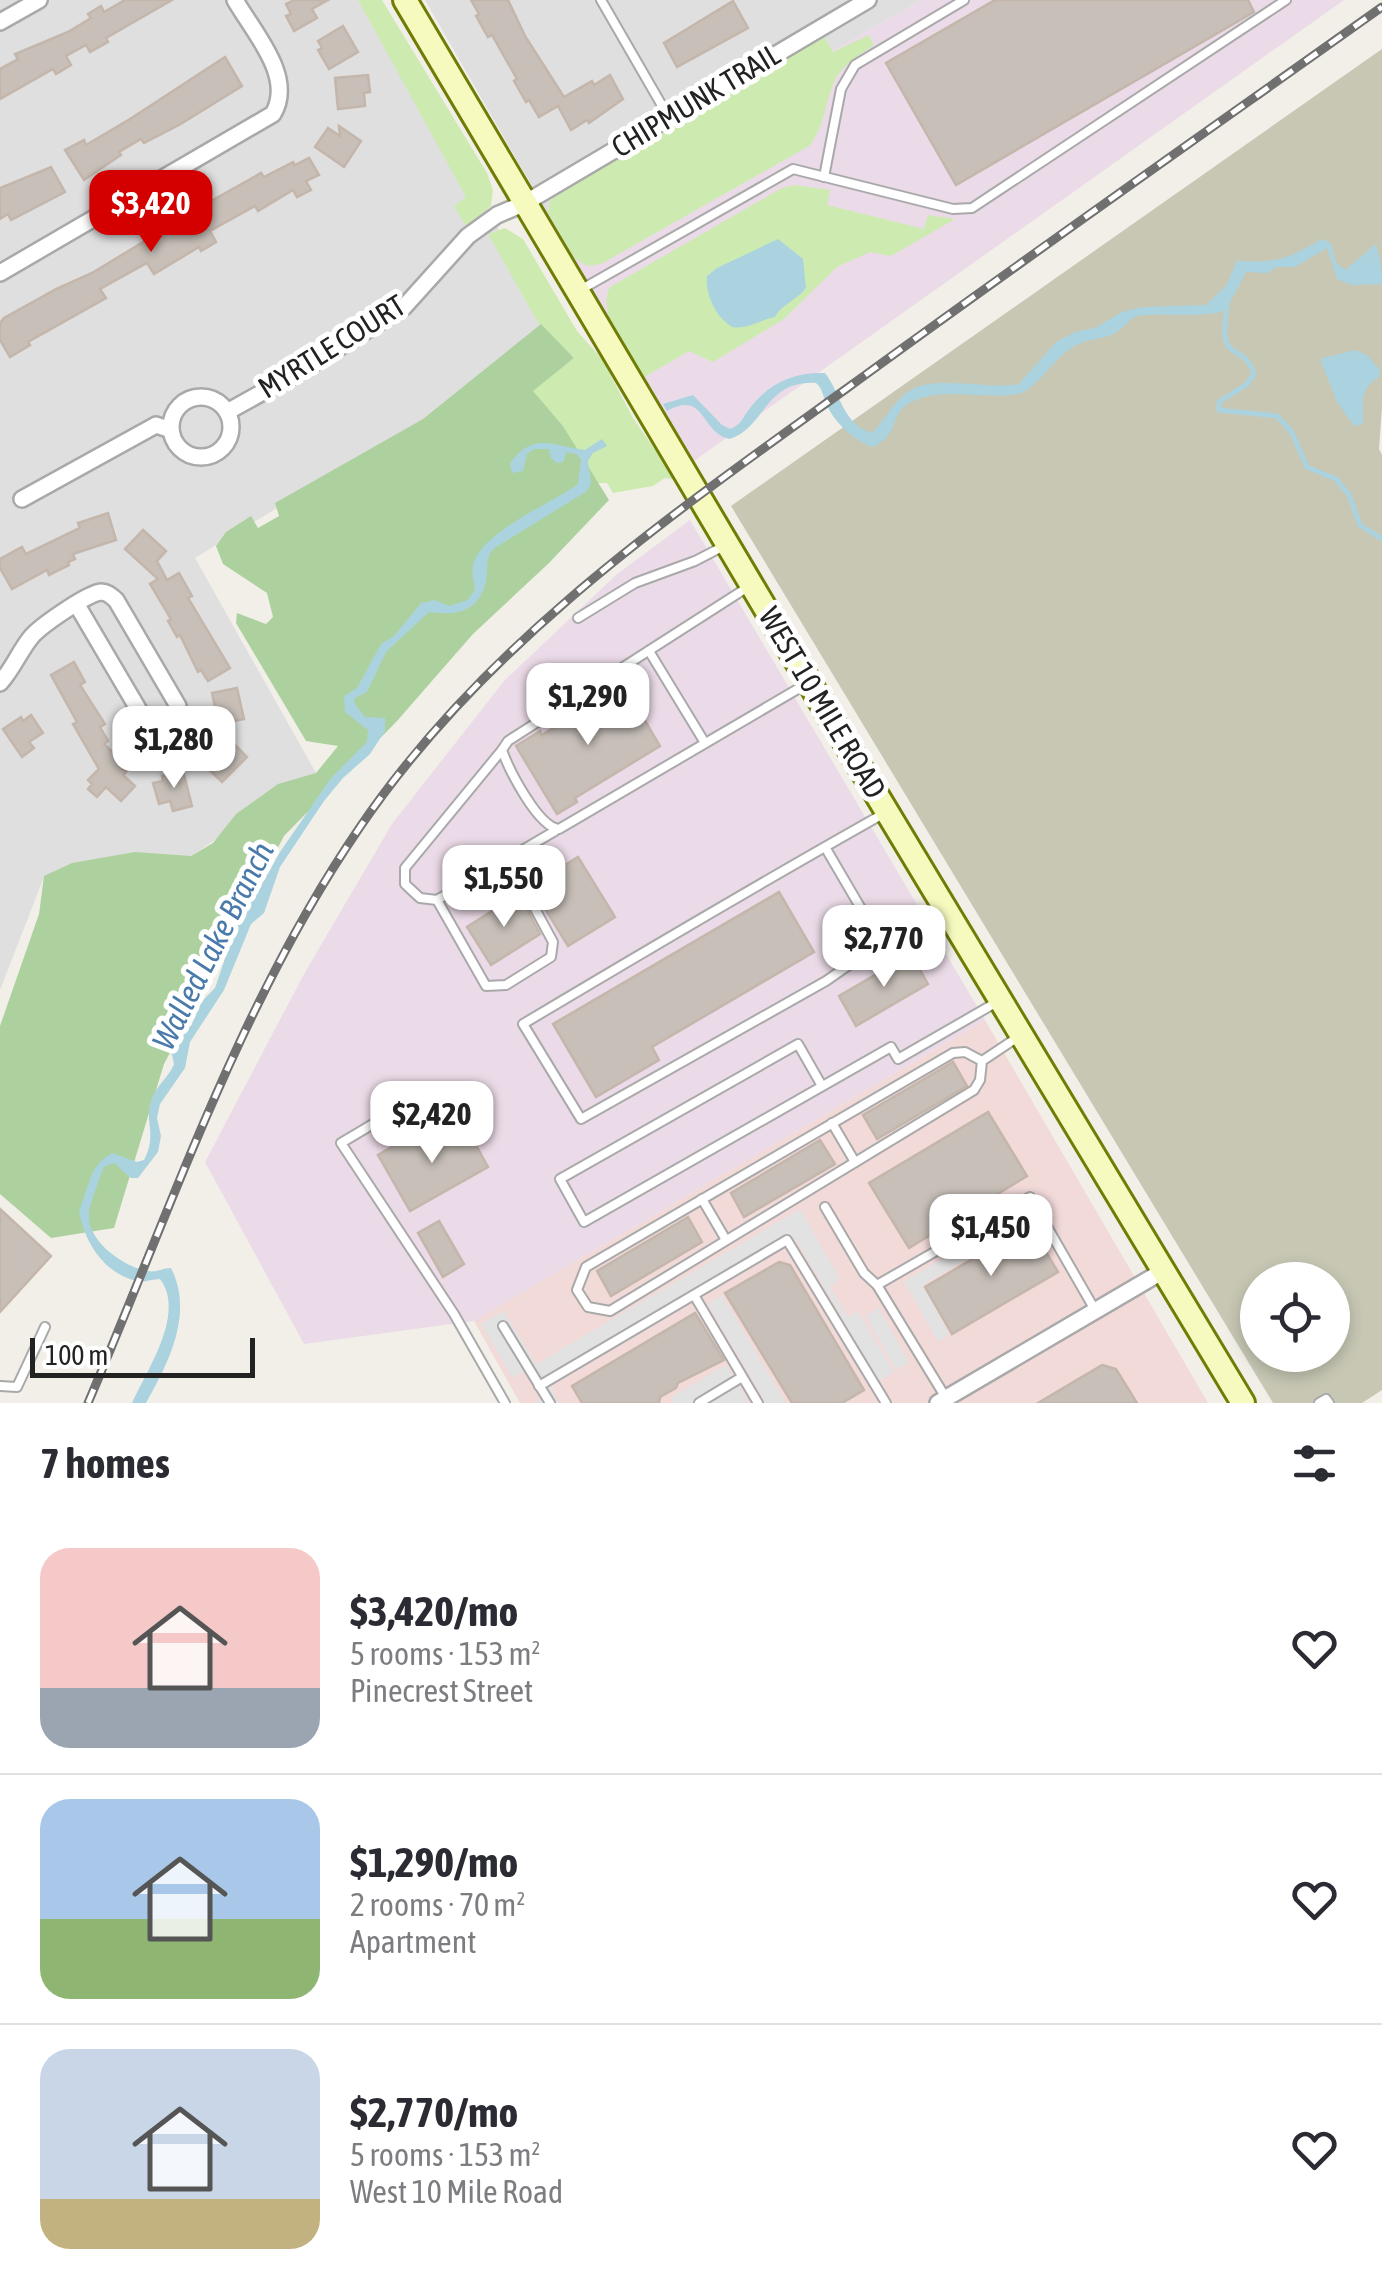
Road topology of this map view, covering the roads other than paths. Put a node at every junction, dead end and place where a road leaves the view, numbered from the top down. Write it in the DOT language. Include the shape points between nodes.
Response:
graph roads {
  1 [pos="39,0"];
  2 [pos="236,0"];
  3 [pos="405,0"];
  4 [pos="601,0"];
  5 [pos="868,0"];
  6 [pos="964,0"];
  7 [pos="1286,0"];
  8 [pos="0,22"];
  9 [pos="668,116"];
  10 [pos="824,176"];
  11 [pos="525,203"];
  12 [pos="0,273"];
  13 [pos="578,292"];
  14 [pos="227,412"];
  15 [pos="171,430"];
  16 [pos="22,500"];
  17 [pos="728,544"];
  18 [pos="752,585"];
  19 [pos="77,605"];
  20 [pos="578,618"];
  21 [pos="648,650"];
  22 [pos="809,682"];
  23 [pos="0,683"];
  24 [pos="705,743"];
  25 [pos="502,750"];
  26 [pos="887,812"];
  27 [pos="560,829"];
  28 [pos="824,847"];
  29 [pos="507,857"];
  30 [pos="437,900"];
  31 [pos="1000,1000"];
  32 [pos="1022,1035"];
  33 [pos="982,1060"];
  34 [pos="822,1086"];
  35 [pos="410,1102"];
  36 [pos="832,1124"];
  37 [pos="856,1162"];
  38 [pos="702,1200"];
  39 [pos="825,1207"];
  40 [pos="726,1240"];
  41 [pos="1163,1271"];
  42 [pos="877,1285"];
  43 [pos="694,1295"];
  44 [pos="1095,1311"];
  45 [pos="45,1326"];
  46 [pos="503,1326"];
  47 [pos="742,1377"];
  48 [pos="0,1386"];
  49 [pos="540,1386"];
  50 [pos="942,1401"];
  51 [pos="505,1403"];
  52 [pos="550,1403"];
  53 [pos="699,1403"];
  54 [pos="758,1403"];
  55 [pos="886,1403"];
  56 [pos="1243,1403"];
  57 [pos="1319,1403"];
  58 [pos="1329,1403"];
  1 -- 8 [label="street"];
  2 -- 12 [label="street" via="277,72 280,102 272,114"];
  3 -- 11 [label="main road, WEST 10 MILE ROAD"];
  4 -- 9 [label="lane"];
  5 -- 9 [label="street, CHIPMUNK TRAIL"];
  6 -- 10 [label="lane" via="846,76"];
  7 -- 10 [label="lane" via="972,208"];
  9 -- 11 [label="street, CHIPMUNK TRAIL"];
  10 -- 13 [label="lane" via="793,169"];
  11 -- 13 [label="main road, WEST 10 MILE ROAD"];
  11 -- 14 [label="street, MYRTLE COURT" via="468,236 404,307"];
  13 -- 17 [label="main road, WEST 10 MILE ROAD"];
  14 -- 15 [label="street, MYRTLE COURT" via="198,396 177,408"];
  14 -- 15 [label="street, MYRTLE COURT" via="230,435 216,453 192,456"];
  15 -- 16 [label="street" via="156,424"];
  17 -- 18 [label="main road, WEST 10 MILE ROAD"];
  17 -- 20 [label="lane" via="635,583"];
  18 -- 21 [label="lane"];
  18 -- 22 [label="main road, WEST 10 MILE ROAD"];
  19 -- 19 [label="street" via="147,724 161,732 174,727 178,706 116,600 102,592"];
  19 -- 23 [label="street" via="38,630"];
  21 -- 24 [label="lane"];
  21 -- 25 [label="lane"];
  22 -- 24 [label="lane"];
  22 -- 26 [label="main road, WEST 10 MILE ROAD"];
  24 -- 27 [label="lane"];
  25 -- 27 [label="lane" via="542,821"];
  25 -- 30 [label="lane" via="405,868 405,884 420,898"];
  26 -- 28 [label="lane"];
  26 -- 31 [label="main road, WEST 10 MILE ROAD"];
  27 -- 29 [label="lane"];
  28 -- 28 [label="lane" via="523,1024 581,1119 826,982 869,951 873,930"];
  29 -- 30 [label="lane"];
  29 -- 30 [label="lane" via="553,942 551,957 506,984 486,986"];
  31 -- 32 [label="main road, WEST 10 MILE ROAD"];
  31 -- 34 [label="lane" via="898,1059 891,1046"];
  32 -- 33 [label="lane"];
  32 -- 41 [label="main road, WEST 10 MILE ROAD"];
  33 -- 36 [label="lane" via="953,1053"];
  33 -- 37 [label="lane" via="974,1090"];
  34 -- 34 [label="lane" via="584,1222 560,1179 798,1044"];
  35 -- 51 [label="lane" via="341,1143"];
  36 -- 37 [label="lane"];
  36 -- 38 [label="lane"];
  37 -- 40 [label="lane"];
  38 -- 40 [label="lane"];
  38 -- 40 [label="lane" via="586,1267 577,1290 588,1306 610,1311"];
  39 -- 42 [label="lane"];
  41 -- 44 [label="street"];
  41 -- 56 [label="main road, WEST 10 MILE ROAD"];
  42 -- 44 [label="lane" via="1030,1197"];
  42 -- 50 [label="lane"];
  43 -- 47 [label="lane"];
  43 -- 49 [label="lane"];
  43 -- 55 [label="lane" via="788,1240"];
  44 -- 50 [label="street"];
  45 -- 48 [label="lane" via="17,1387"];
  46 -- 49 [label="lane"];
  47 -- 53 [label="lane"];
  47 -- 54 [label="lane"];
  49 -- 52 [label="lane"];
  57 -- 58 [label="lane"];
}
